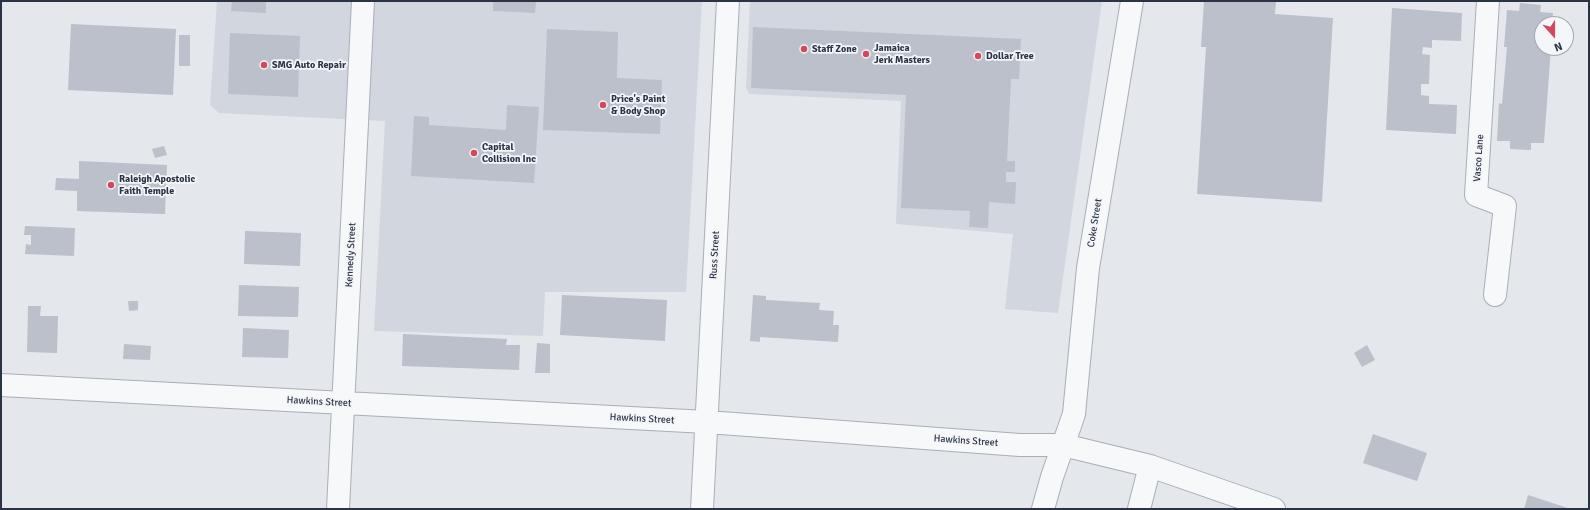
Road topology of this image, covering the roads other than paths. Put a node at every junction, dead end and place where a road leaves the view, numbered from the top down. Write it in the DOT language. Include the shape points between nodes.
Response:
graph roads {
  1 [pos="363,1"];
  2 [pos="728,1"];
  3 [pos="1132,1"];
  4 [pos="1488,1"];
  5 [pos="1494,295"];
  6 [pos="1,385"];
  7 [pos="343,403"];
  8 [pos="707,422"];
  9 [pos="1063,445"];
  10 [pos="1150,466"];
  11 [pos="338,509"];
  12 [pos="702,509"];
  13 [pos="1043,509"];
  14 [pos="1139,509"];
  15 [pos="1274,509"];
  1 -- 7 [label="street, Kennedy Street"];
  2 -- 8 [label="street, Russ Street"];
  3 -- 9 [label="street, Coke Street" via="1088,268 1074,414"];
  4 -- 5 [label="street, Vasco Lane" via="1476,195 1505,206"];
  6 -- 7 [label="street, Hawkins Street"];
  7 -- 8 [label="street, Hawkins Street"];
  7 -- 11 [label="street, Kennedy Street"];
  8 -- 9 [label="street, Hawkins Street" via="1020,445"];
  8 -- 12 [label="street, Russ Street"];
  9 -- 10 [label="street, Hawkins Street"];
  9 -- 13 [label="street, Coke Street"];
  10 -- 14 [label="street"];
  10 -- 15 [label="street, Hawkins Street"];
}
